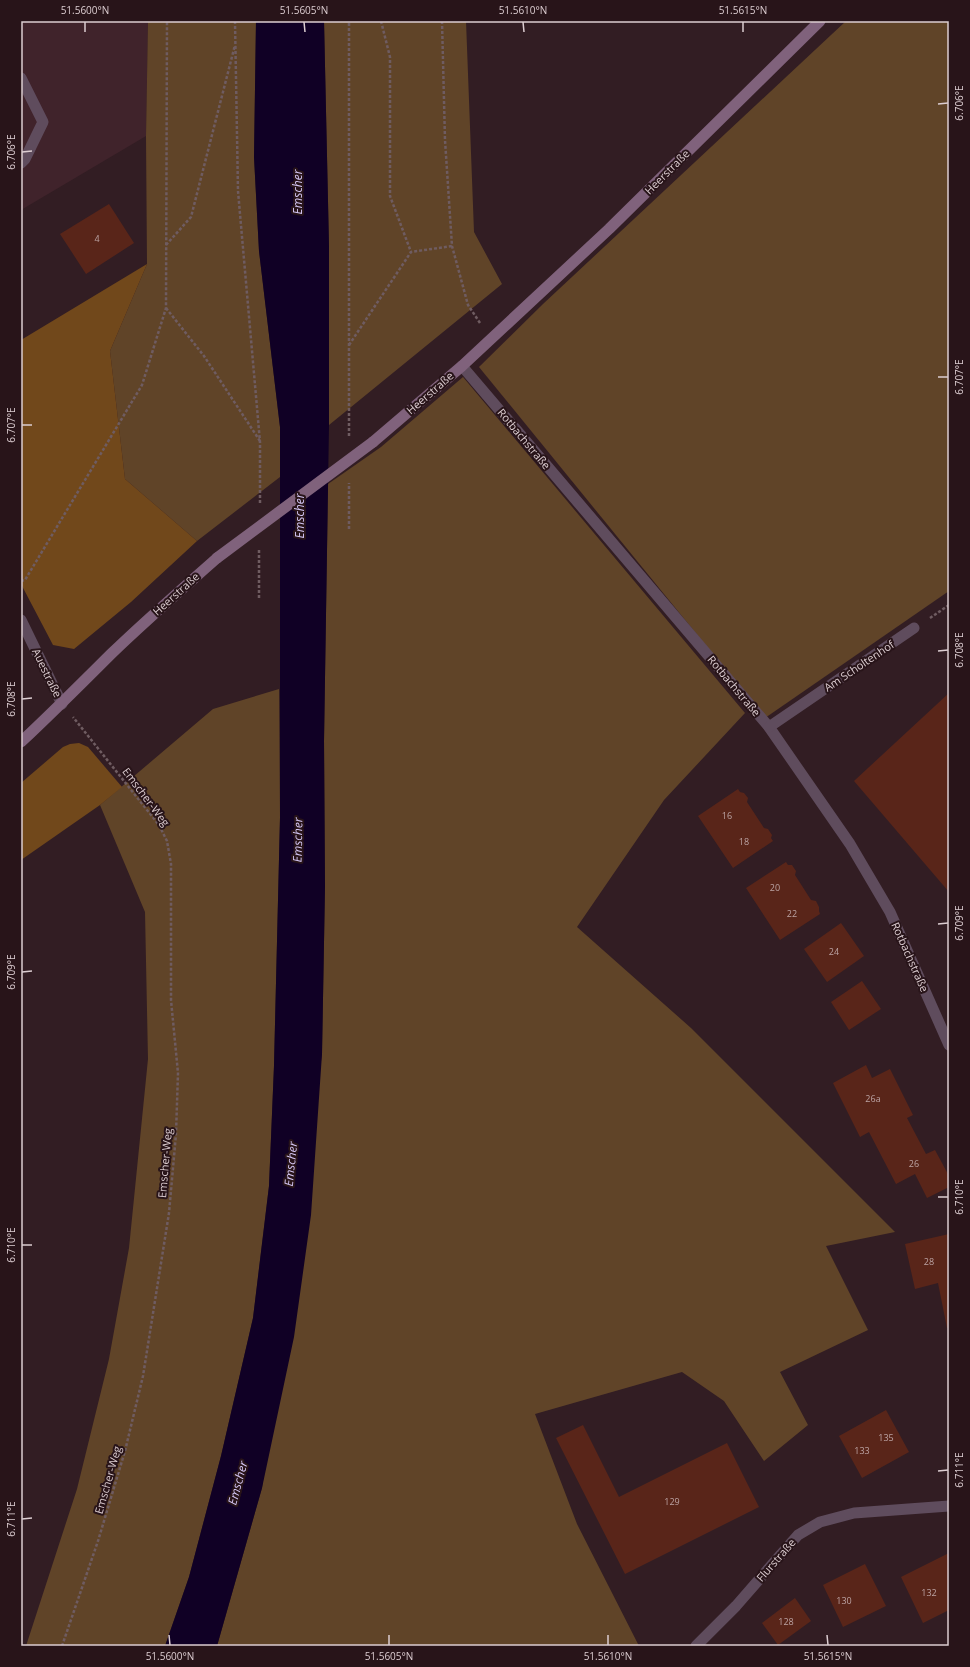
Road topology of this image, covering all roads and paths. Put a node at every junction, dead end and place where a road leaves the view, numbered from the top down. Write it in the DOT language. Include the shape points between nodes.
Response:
graph roads {
  1 [pos="166,21"];
  2 [pos="235,21"];
  3 [pos="349,21"];
  4 [pos="381,21"];
  5 [pos="442,21"];
  6 [pos="820,21"];
  7 [pos="236,41"];
  8 [pos="21,78"];
  9 [pos="21,163"];
  10 [pos="166,245"];
  11 [pos="452,246"];
  12 [pos="411,252"];
  13 [pos="166,308"];
  14 [pos="491,339"];
  15 [pos="349,346"];
  16 [pos="462,366"];
  17 [pos="349,441"];
  18 [pos="260,442"];
  19 [pos="349,481"];
  20 [pos="260,504"];
  21 [pos="349,529"];
  22 [pos="259,543"];
  23 [pos="21,581"];
  24 [pos="259,598"];
  25 [pos="949,605"];
  26 [pos="21,620"];
  27 [pos="914,628"];
  28 [pos="62,704"];
  29 [pos="769,727"];
  30 [pos="21,742"];
  31 [pos="949,1045"];
  32 [pos="949,1506"];
  33 [pos="62,1646"];
  34 [pos="696,1646"];
  1 -- 10 [label="path"];
  2 -- 7 [label="path"];
  3 -- 15 [label="path"];
  4 -- 12 [label="path" via="390,57 390,196"];
  5 -- 11 [label="path" via="445,140"];
  6 -- 14 [label="main road, Heerstraße" via="609,229"];
  7 -- 10 [label="path" via="192,217"];
  7 -- 18 [label="path" via="238,191"];
  8 -- 9 [label="street" via="43,122"];
  10 -- 13 [label="path"];
  11 -- 12 [label="path"];
  11 -- 14 [label="path" via="468,305"];
  12 -- 15 [label="path"];
  13 -- 18 [label="path" via="204,356"];
  13 -- 23 [label="path" via="142,385 24,580"];
  14 -- 16 [label="main road, Heerstraße"];
  15 -- 17 [label="path"];
  16 -- 28 [label="main road, Heerstraße, bridge" via="373,442 217,558 111,654"];
  16 -- 29 [label="street, Rotbachstraße"];
  18 -- 20 [label="path"];
  19 -- 21 [label="path"];
  22 -- 24 [label="path"];
  25 -- 27 [label="path"];
  26 -- 28 [label="street, Auestraße"];
  27 -- 29 [label="street, Am Scholtenhof"];
  28 -- 30 [label="main road, Heerstraße"];
  28 -- 33 [label="path, Emscher-Weg" via="159,825 167,841 171,864 171,1000 178,1072 169,1213 143,1376 125,1451 98,1541"];
  29 -- 31 [label="street, Rotbachstraße" via="850,844 890,912"];
  32 -- 34 [label="street, Flurstraße" via="854,1513 820,1522 798,1535 736,1606"];
}
